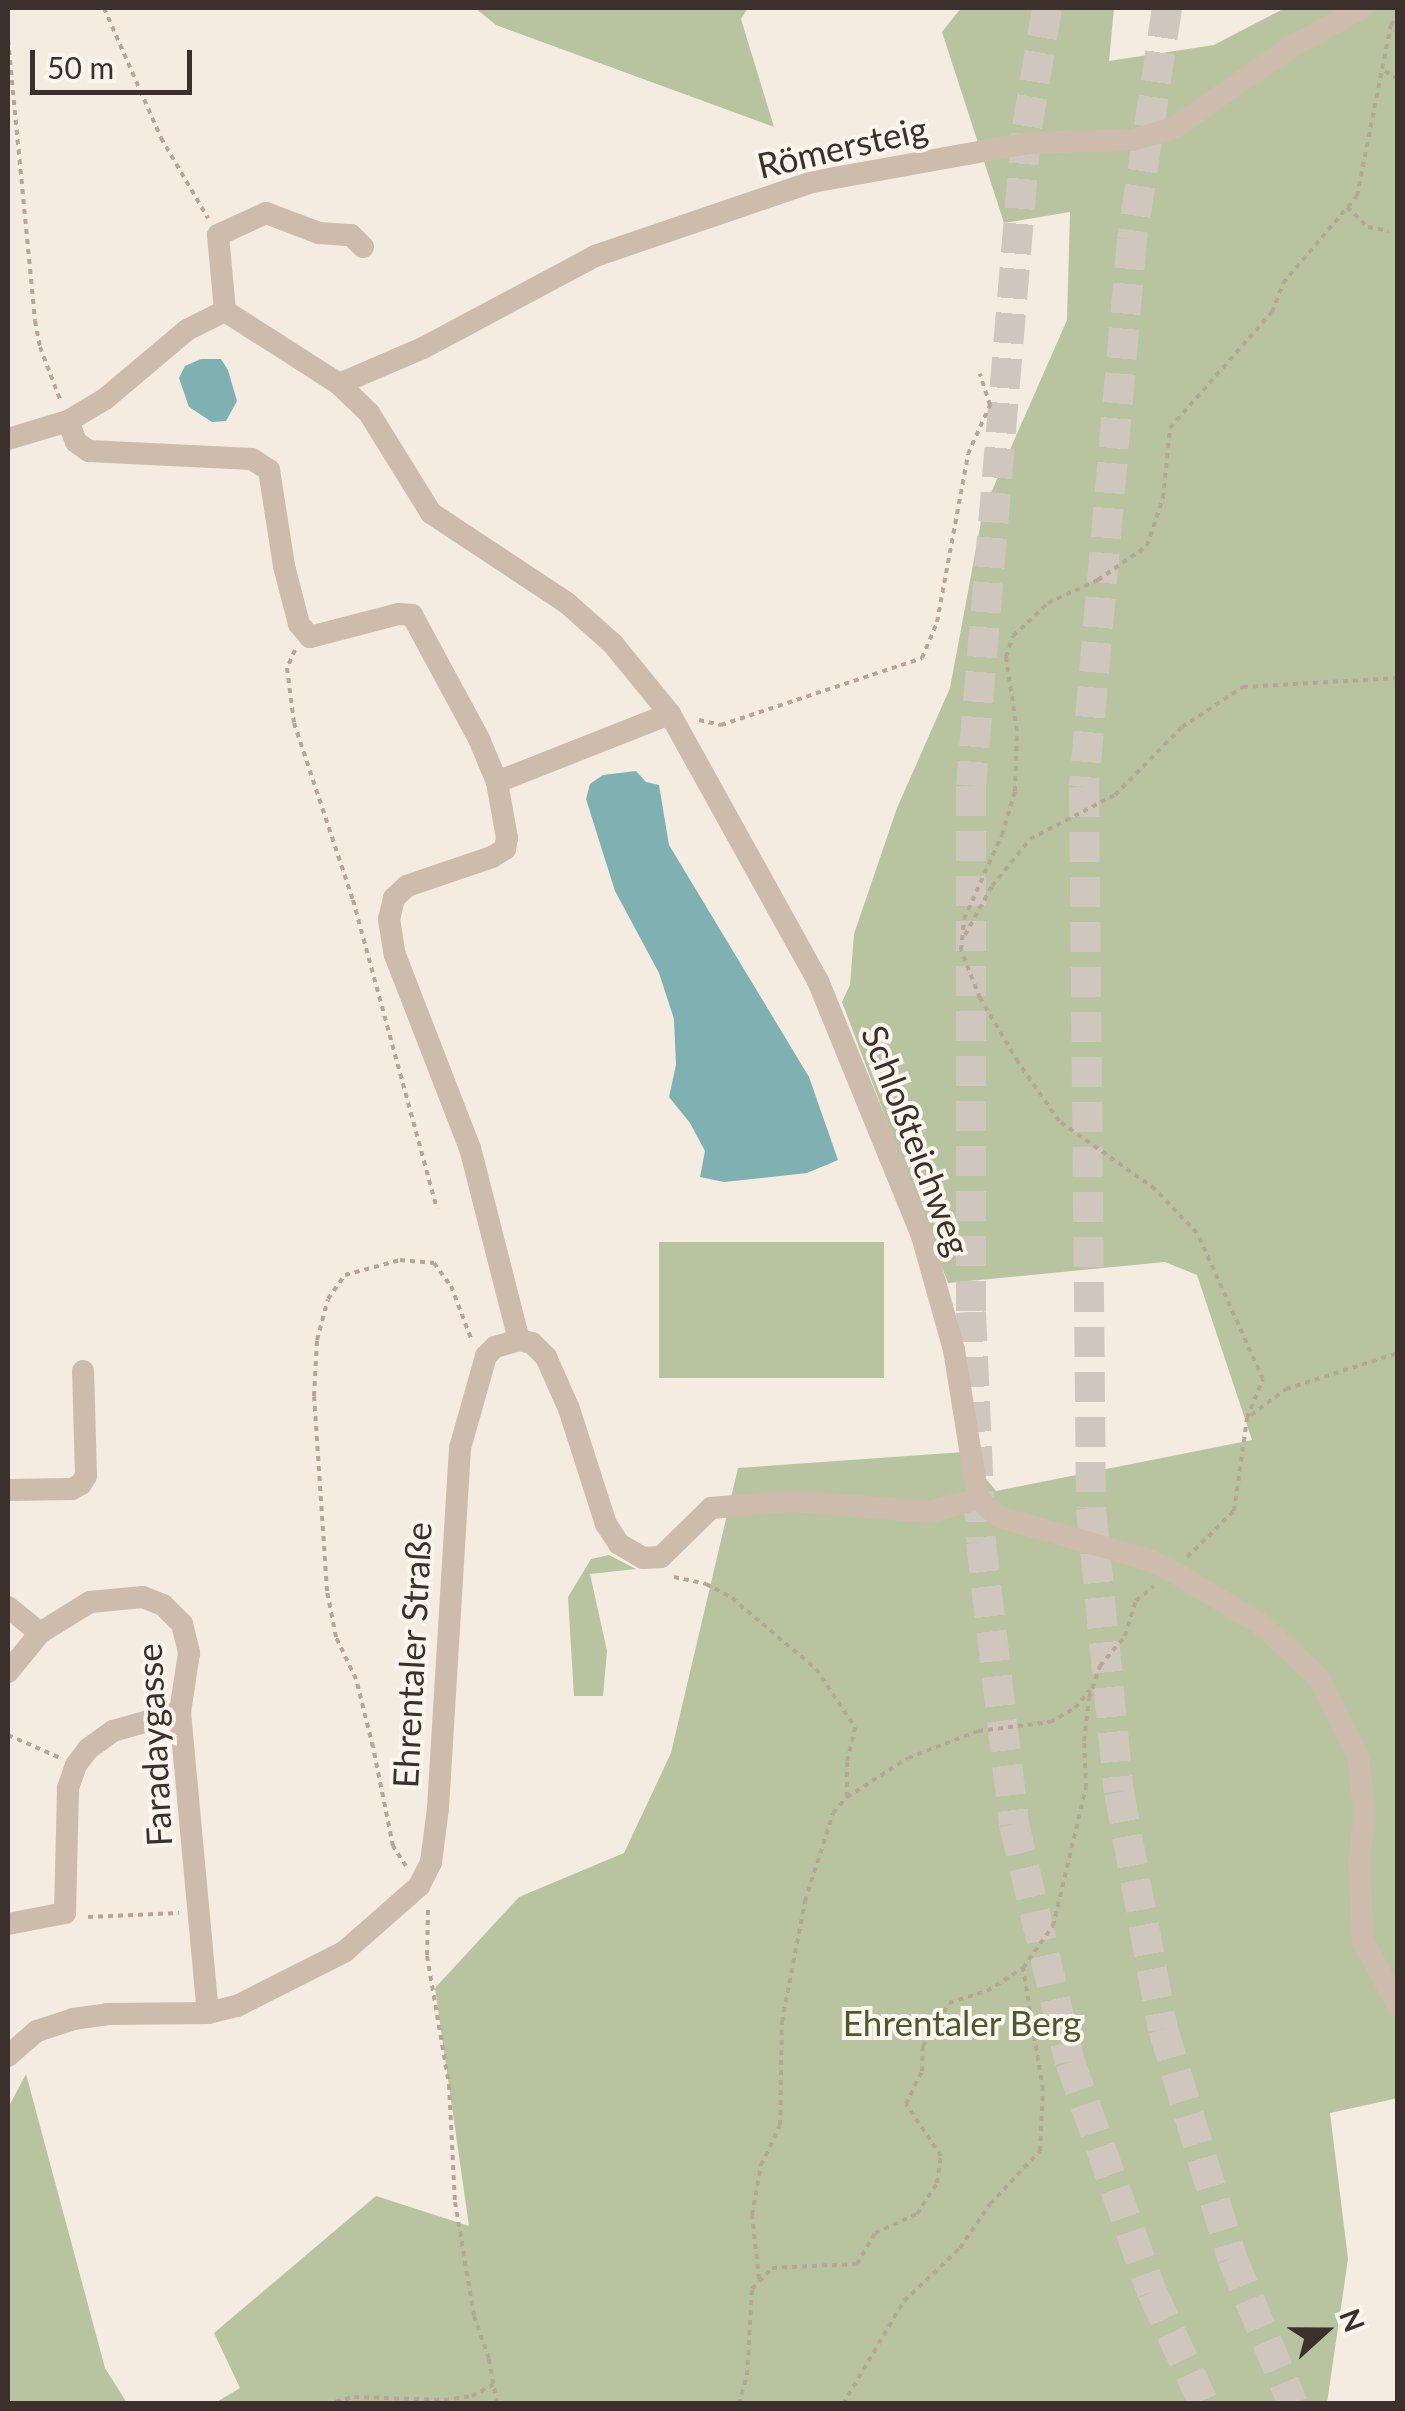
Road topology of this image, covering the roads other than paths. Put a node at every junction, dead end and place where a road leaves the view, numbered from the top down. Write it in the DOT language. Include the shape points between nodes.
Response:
graph roads {
  1 [pos="1362,8"];
  2 [pos="363,246"];
  3 [pos="225,311"];
  4 [pos="338,384"];
  5 [pos="68,421"];
  6 [pos="8,439"];
  7 [pos="670,714"];
  8 [pos="497,782"];
  9 [pos="519,1340"];
  10 [pos="83,1371"];
  11 [pos="8,1490"];
  12 [pos="978,1499"];
  13 [pos="8,1607"];
  14 [pos="40,1633"];
  15 [pos="8,1672"];
  16 [pos="180,1712"];
  17 [pos="8,1924"];
  18 [pos="1398,2006"];
  19 [pos="208,2013"];
  20 [pos="8,2056"];
  1 -- 4 [label="street, Römersteig" via="1268,62 1174,128 1132,140 1028,143 812,182 595,256 423,348"];
  2 -- 3 [label="street" via="351,235 319,233 266,213 218,235"];
  3 -- 4 [label="street, Schloßteichweg"];
  3 -- 5 [label="street" via="188,330"];
  4 -- 7 [label="street, Schloßteichweg" via="369,412 431,512 567,603 613,644"];
  5 -- 6 [label="street"];
  5 -- 8 [label="street" via="76,442 89,451 252,459 269,470 295,613 310,638 412,615"];
  7 -- 8 [label="street"];
  7 -- 12 [label="street, Schloßteichweg" via="818,981 922,1236 954,1350"];
  8 -- 9 [label="street" via="505,848 406,886 394,898 389,919 395,955 470,1148"];
  9 -- 12 [label="street" via="532,1343 554,1371 606,1524 619,1544 643,1558 661,1557 711,1508 792,1501 929,1512"];
  9 -- 19 [label="street, Ehrentaler Straße" via="486,1356 460,1448 438,1808 431,1862 420,1886 344,1952 287,1985"];
  10 -- 11 [label="street" via="81,1484 72,1490"];
  12 -- 18 [label="street" via="1000,1518 1172,1571 1259,1622 1319,1678 1358,1758 1362,1941"];
  13 -- 14 [label="street"];
  14 -- 15 [label="street, Faradaygasse"];
  14 -- 16 [label="street, Faradaygasse" via="66,1614 114,1596 163,1605 187,1637"];
  16 -- 17 [label="street" via="112,1731 88,1748 68,1788 65,1912"];
  16 -- 19 [label="street, Faradaygasse"];
  19 -- 20 [label="street" via="73,2019 38,2031"];
}
